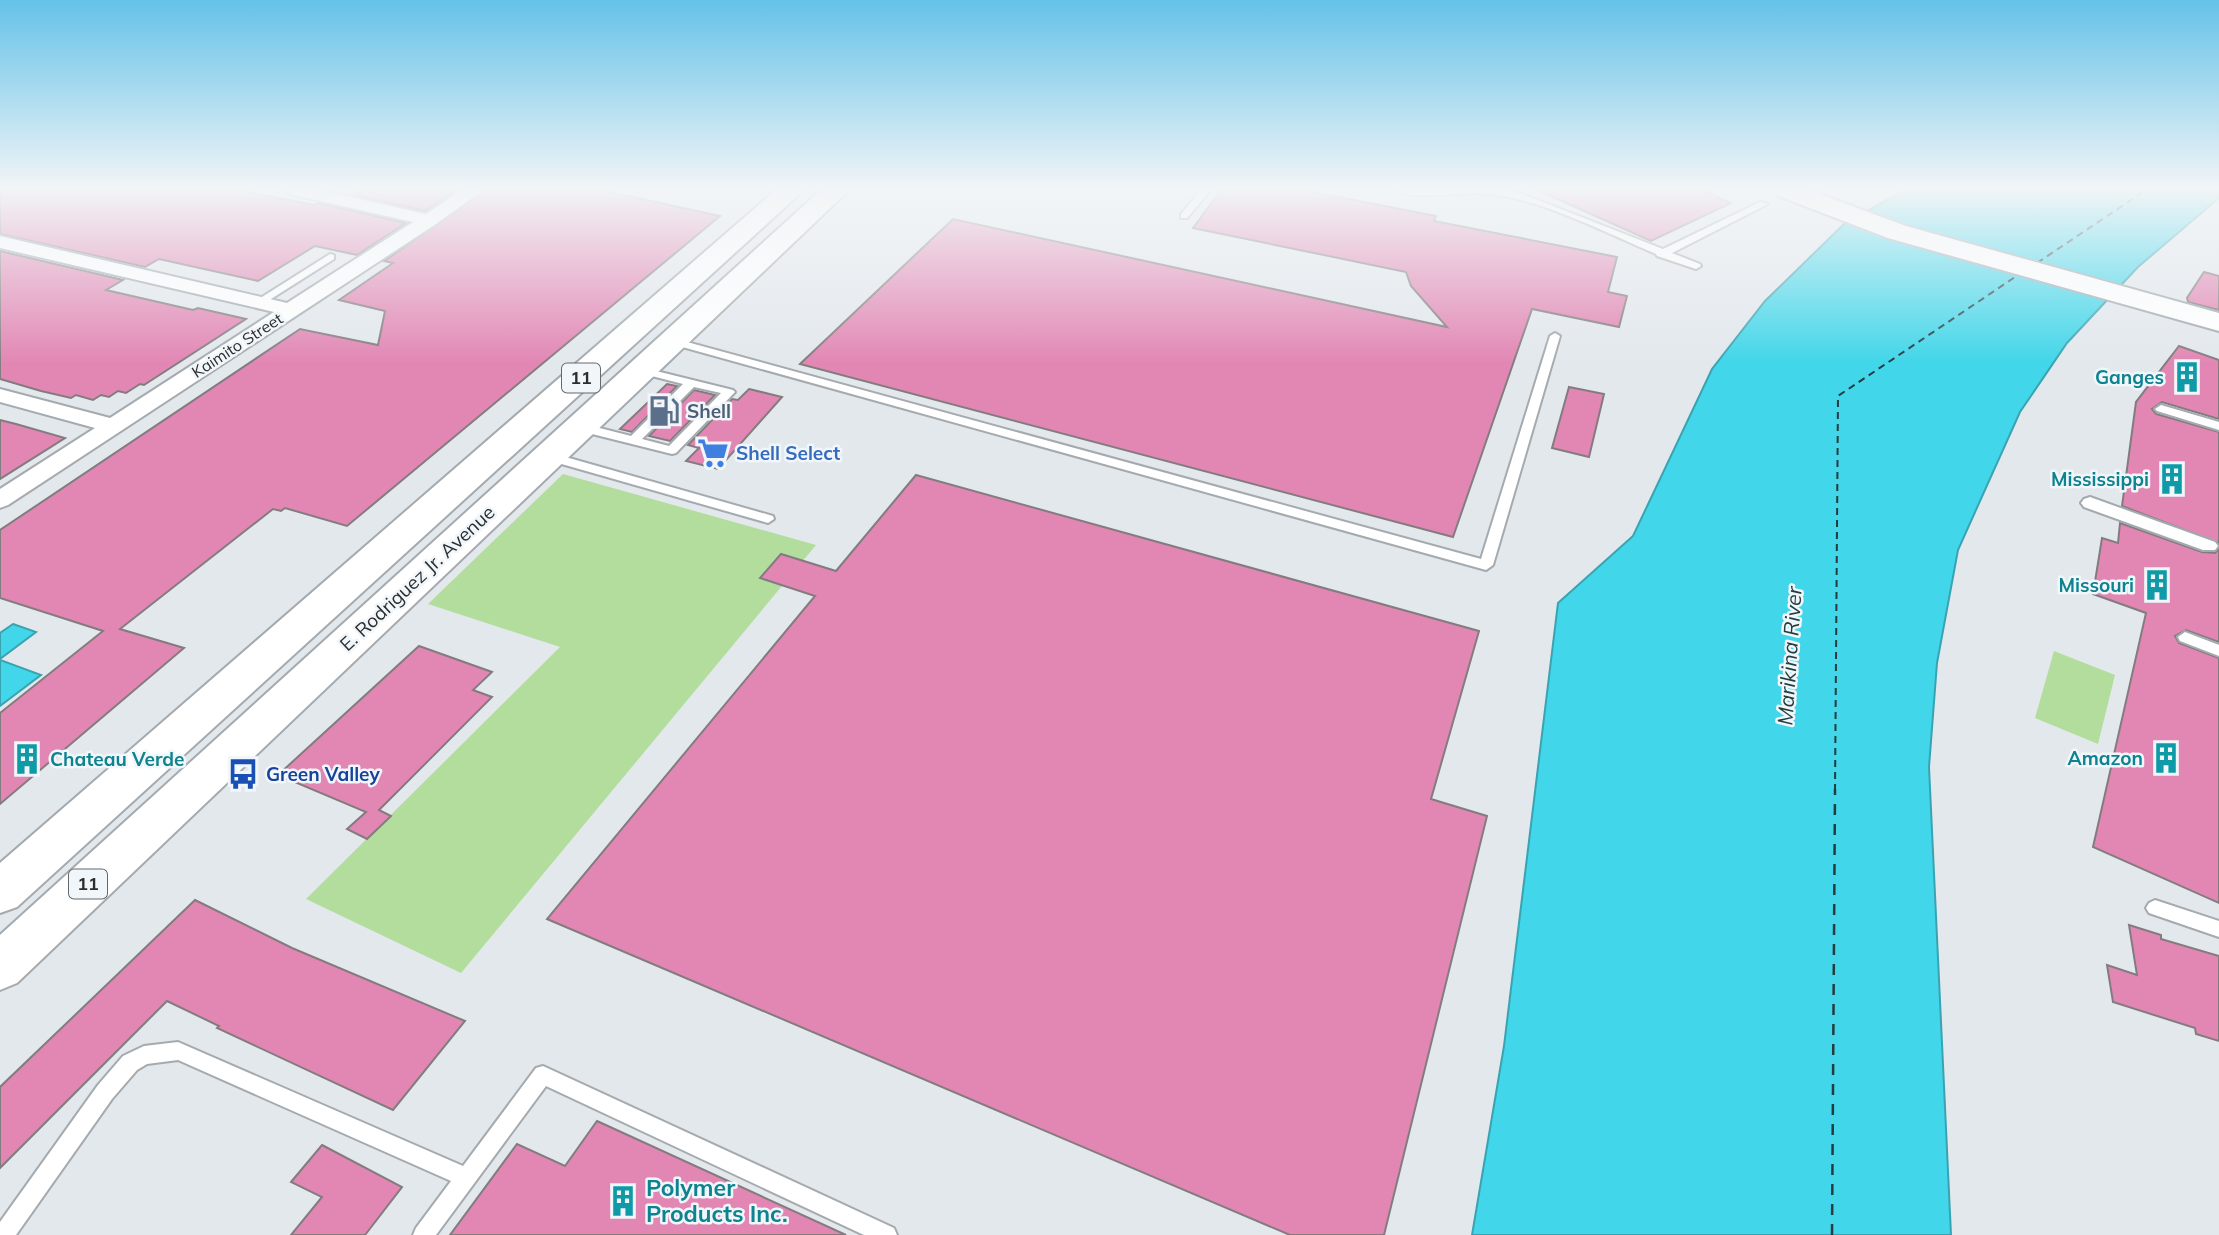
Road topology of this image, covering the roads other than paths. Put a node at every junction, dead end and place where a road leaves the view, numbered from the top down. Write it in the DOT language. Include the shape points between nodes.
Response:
graph roads {
  1 [pos="24,248"];
  2 [pos="387,248"];
  3 [pos="726,248"];
  4 [pos="773,248"];
  5 [pos="1648,248"];
  6 [pos="1675,248"];
  7 [pos="1952,248"];
  8 [pos="1661,254"];
  9 [pos="330,257"];
  10 [pos="1696,266"];
  11 [pos="259,302"];
  12 [pos="291,310"];
  13 [pos="2216,322"];
  14 [pos="1555,336"];
  15 [pos="672,341"];
  16 [pos="640,370"];
  17 [pos="691,383"];
  18 [pos="0,395"];
  19 [pos="2161,409"];
  20 [pos="113,426"];
  21 [pos="2219,426"];
  22 [pos="580,427"];
  23 [pos="634,440"];
  24 [pos="548,456"];
  25 [pos="0,500"];
  26 [pos="2090,503"];
  27 [pos="768,519"];
  28 [pos="2214,547"];
  29 [pos="2185,638"];
  30 [pos="2219,650"];
  31 [pos="0,892"];
  32 [pos="2155,908"];
  33 [pos="2219,929"];
  34 [pos="0,967"];
  35 [pos="465,1177"];
  36 [pos="2,1235"];
  37 [pos="423,1235"];
  38 [pos="887,1235"];
  1 -- 11 [label="street"];
  2 -- 12 [label="street, Kaimito Street"];
  3 -- 31 [label="main road, E. Rodriguez Jr. Avenue / 11"];
  4 -- 15 [label="main road, E. Rodriguez Jr. Avenue / 11"];
  5 -- 8 [label="lane"];
  6 -- 8 [label="lane"];
  7 -- 13 [label="main road"];
  8 -- 10 [label="lane"];
  9 -- 11 [label="lane"];
  11 -- 12 [label="street"];
  12 -- 20 [label="street, Kaimito Street"];
  14 -- 15 [label="lane" via="1486,565"];
  15 -- 16 [label="main road, E. Rodriguez Jr. Avenue / 11"];
  16 -- 17 [label="lane"];
  16 -- 22 [label="main road, E. Rodriguez Jr. Avenue / 11"];
  17 -- 23 [label="lane"];
  17 -- 23 [label="lane" via="729,393 671,450"];
  18 -- 20 [label="street"];
  19 -- 21 [label="lane"];
  20 -- 25 [label="street, Kaimito Street"];
  22 -- 23 [label="lane"];
  22 -- 24 [label="main road, E. Rodriguez Jr. Avenue / 11"];
  24 -- 27 [label="lane"];
  24 -- 34 [label="main road, E. Rodriguez Jr. Avenue / 11"];
  26 -- 28 [label="street"];
  29 -- 30 [label="lane"];
  32 -- 33 [label="lane"];
  35 -- 36 [label="lane" via="178,1051 161,1052 130,1063"];
  35 -- 37 [label="lane"];
  35 -- 38 [label="lane" via="543,1075"];
}
